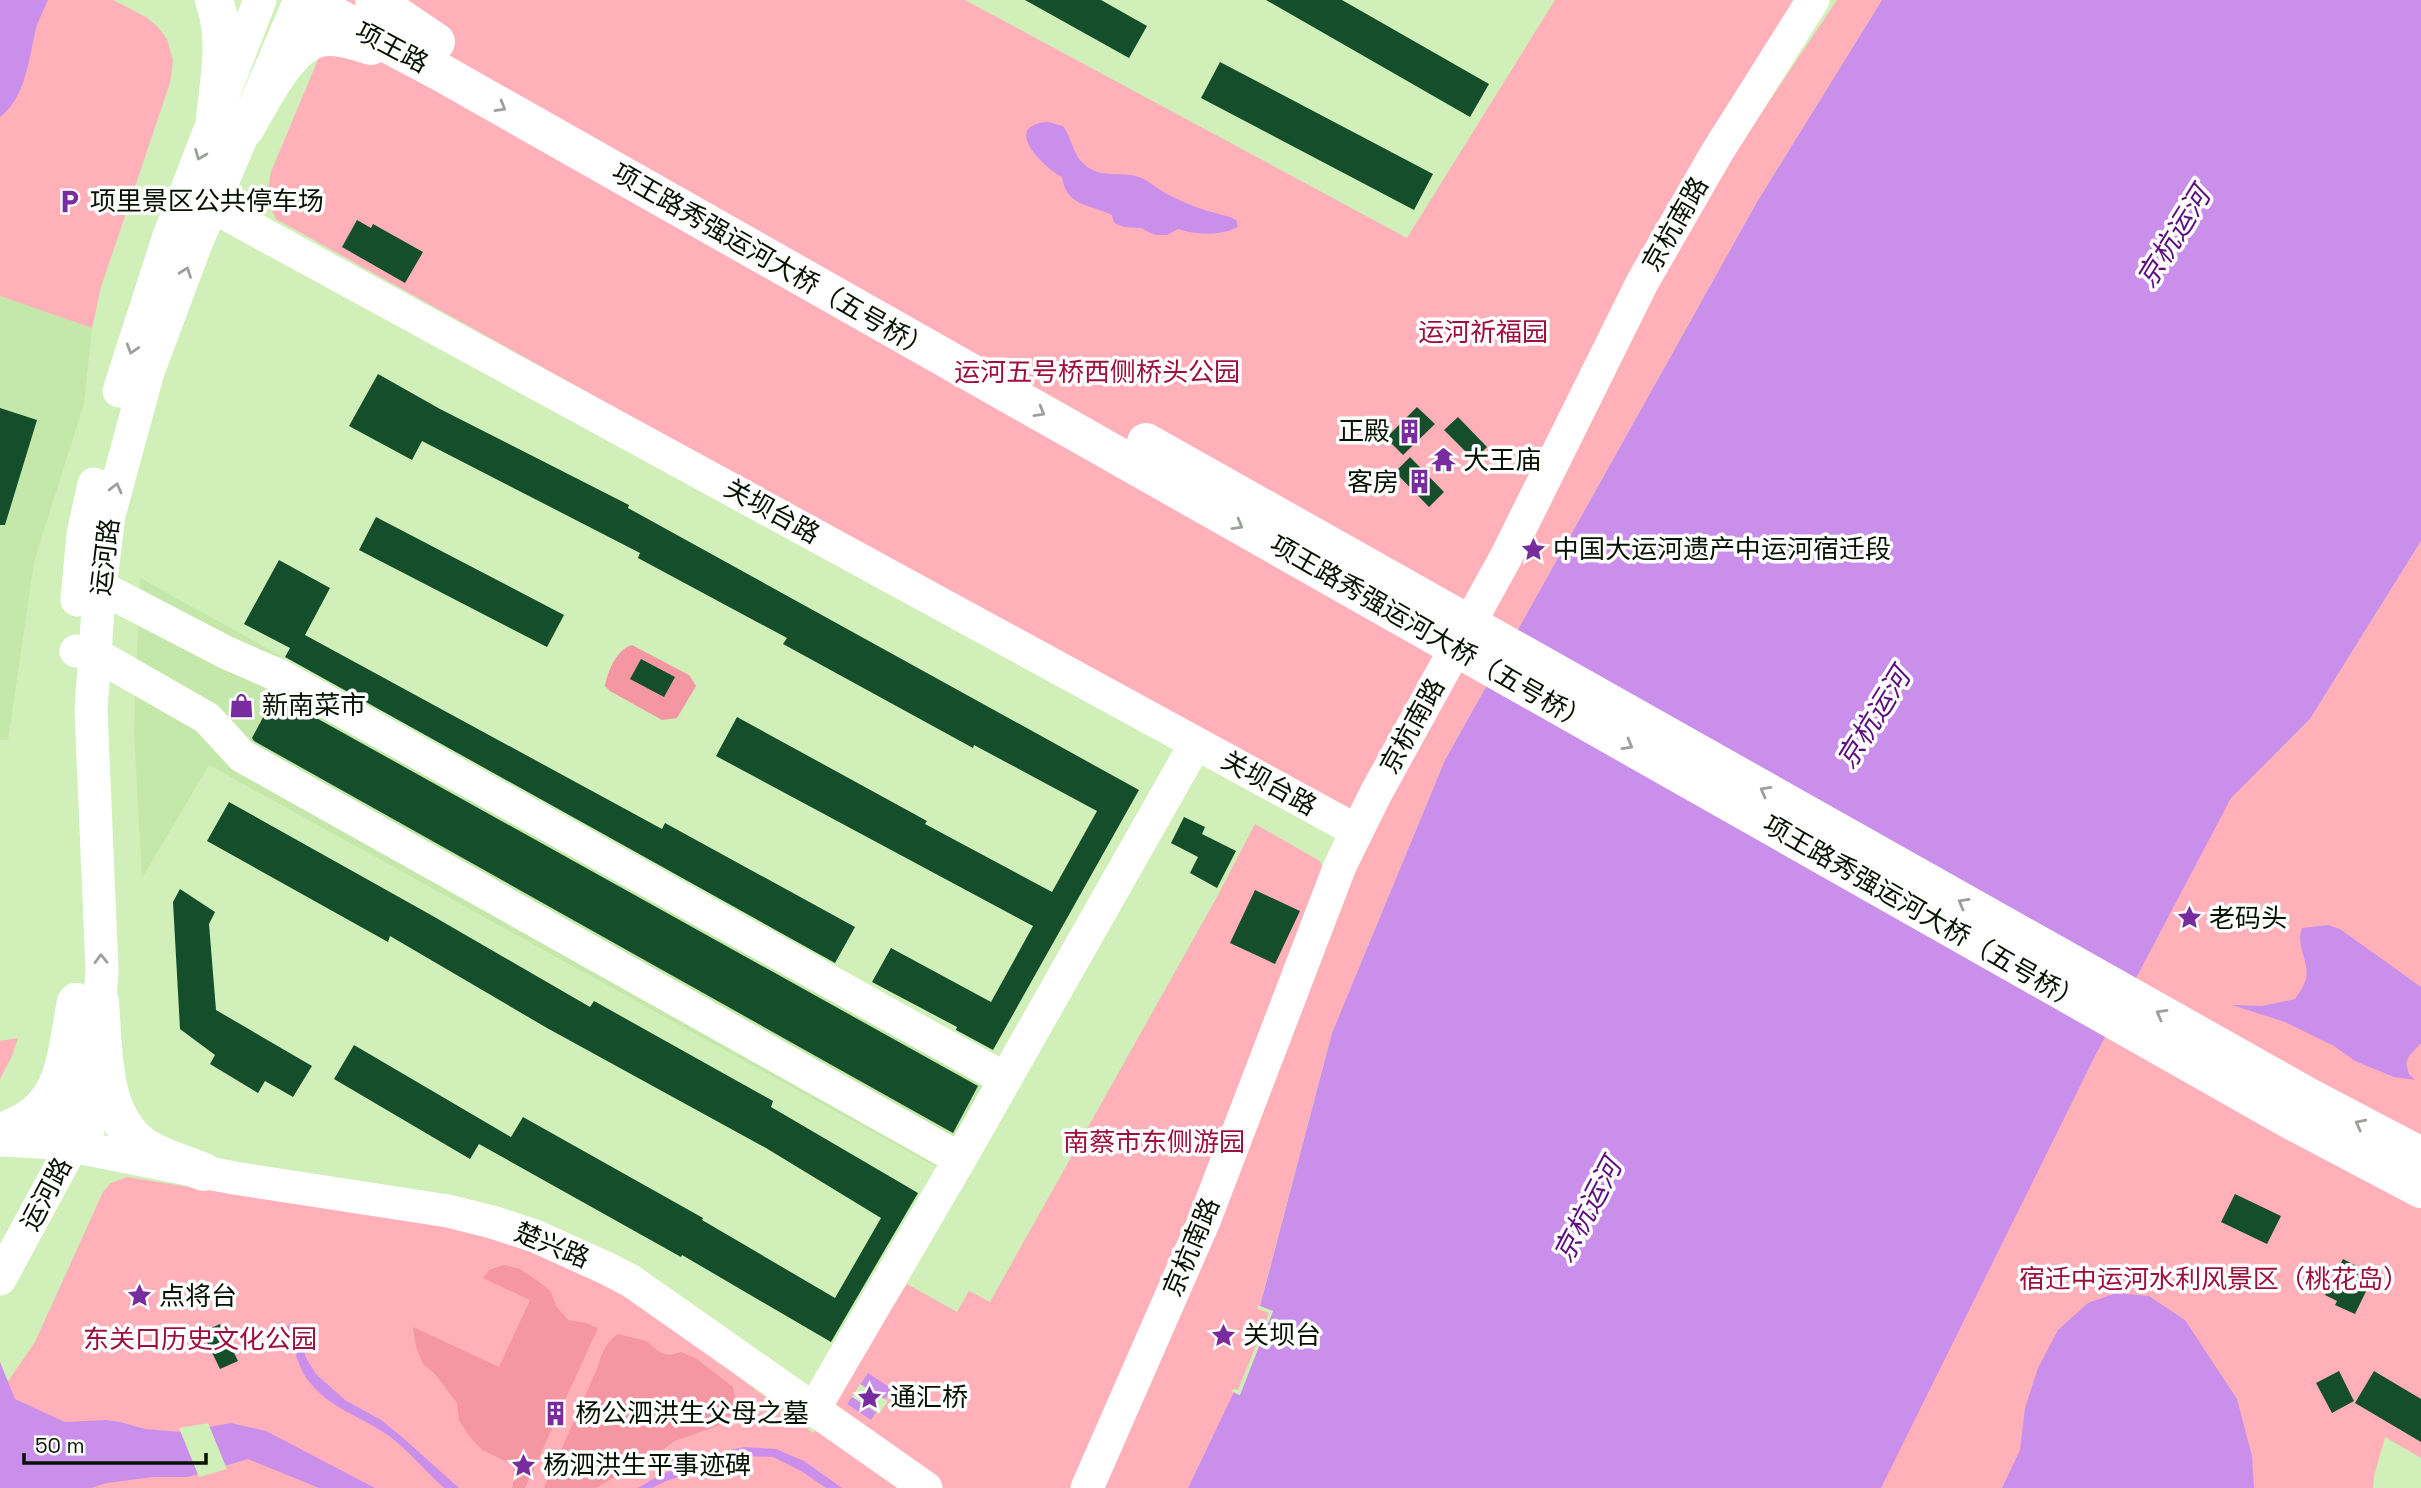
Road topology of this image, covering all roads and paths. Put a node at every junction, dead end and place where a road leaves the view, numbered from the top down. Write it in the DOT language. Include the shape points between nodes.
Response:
graph roads {
  1 [pos="214,0"];
  2 [pos="260,0"];
  3 [pos="303,0"];
  4 [pos="359,0"];
  5 [pos="374,0"];
  6 [pos="1812,0"];
  7 [pos="439,58"];
  8 [pos="230,124"];
  9 [pos="199,199"];
  10 [pos="89,585"];
  11 [pos="84,652"];
  12 [pos="1196,743"];
  13 [pos="1357,831"];
  14 [pos="88,1002"];
  15 [pos="1006,1079"];
  16 [pos="0,1132"];
  17 [pos="0,1140"];
  18 [pos="83,1148"];
  19 [pos="2421,1156"];
  20 [pos="960,1159"];
  21 [pos="204,1172"];
  22 [pos="2421,1189"];
  23 [pos="0,1279"];
  24 [pos="814,1409"];
  25 [pos="926,1488"];
  26 [pos="1087,1488"];
  1 -- 8 [label="main road" via="223,41"];
  2 -- 8 [label="street, 运河路"];
  3 -- 7 [label="main road, 项王路"];
  3 -- 8 [label="street, 运河路"];
  4 -- 7 [label="main road, 项王路"];
  5 -- 7 [label="main road"];
  6 -- 13 [label="street, 京杭南路" via="1643,281 1506,557"];
  7 -- 8 [label="main road" via="336,37 313,40 292,55"];
  19 -- 7 [label="main road, 项王路秀强运河大桥（五号桥）, one-way" via="2294,1090"];
  7 -- 22 [label="main road, 项王路秀强运河大桥（五号桥）, one-way" via="2279,1115"];
  8 -- 9 [label="street, 运河路"];
  9 -- 10 [label="street, 运河路" via="169,236 99,463 83,534"];
  9 -- 12 [label="street, 关坝台路"];
  10 -- 11 [label="street, 运河路"];
  10 -- 15 [label="street" via="280,676"];
  11 -- 14 [label="street, 运河路" via="70,712 79,970"];
  11 -- 20 [label="street" via="207,718 242,756"];
  12 -- 13 [label="street, 关坝台路"];
  12 -- 15 [label="street"];
  13 -- 26 [label="street, 京杭南路" via="1204,1221"];
  14 -- 16 [label="main road" via="53,1097 26,1122"];
  14 -- 18 [label="street, 运河路" via="66,1107"];
  14 -- 21 [label="main road" via="123,1128 145,1147"];
  15 -- 20 [label="street"];
  17 -- 18 [label="street, 楚兴路"];
  18 -- 21 [label="street, 楚兴路"];
  18 -- 23 [label="street, 运河路"];
  20 -- 24 [label="street"];
  21 -- 24 [label="street, 楚兴路" via="448,1211 536,1236 631,1281"];
  24 -- 25 [label="street, 楚兴路"];
}
